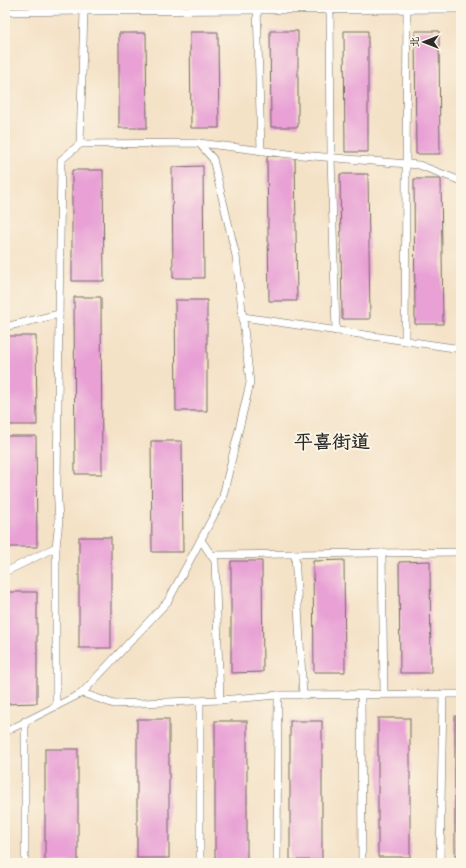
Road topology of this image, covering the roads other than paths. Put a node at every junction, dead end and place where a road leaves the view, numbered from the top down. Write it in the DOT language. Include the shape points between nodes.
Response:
graph roads {
  1 [pos="330,7"];
  2 [pos="407,7"];
  3 [pos="84,8"];
  4 [pos="257,8"];
  5 [pos="461,9"];
  6 [pos="5,12"];
  7 [pos="199,143"];
  8 [pos="80,144"];
  9 [pos="261,150"];
  10 [pos="331,157"];
  11 [pos="406,164"];
  12 [pos="461,181"];
  13 [pos="59,314"];
  14 [pos="243,317"];
  15 [pos="5,327"];
  16 [pos="336,331"];
  17 [pos="405,341"];
  18 [pos="461,349"];
  19 [pos="200,540"];
  20 [pos="56,547"];
  21 [pos="461,552"];
  22 [pos="382,553"];
  23 [pos="295,554"];
  24 [pos="211,555"];
  25 [pos="5,572"];
  26 [pos="82,693"];
  27 [pos="384,694"];
  28 [pos="443,694"];
  29 [pos="461,694"];
  30 [pos="278,695"];
  31 [pos="303,695"];
  32 [pos="361,695"];
  33 [pos="220,700"];
  34 [pos="200,702"];
  35 [pos="56,706"];
  36 [pos="25,721"];
  37 [pos="5,732"];
  38 [pos="25,863"];
  39 [pos="200,863"];
  40 [pos="277,863"];
  41 [pos="362,863"];
  42 [pos="440,863"];
  1 -- 2 [label="lane"];
  1 -- 4 [label="lane"];
  1 -- 10 [label="lane"];
  2 -- 5 [label="lane"];
  2 -- 11 [label="lane"];
  3 -- 4 [label="lane"];
  3 -- 6 [label="lane"];
  3 -- 8 [label="lane"];
  4 -- 9 [label="lane"];
  7 -- 8 [label="lane"];
  7 -- 9 [label="lane"];
  7 -- 14 [label="lane" via="213,160 236,256"];
  8 -- 13 [label="lane" via="60,160"];
  9 -- 10 [label="lane"];
  10 -- 11 [label="lane"];
  10 -- 16 [label="lane"];
  11 -- 12 [label="lane"];
  11 -- 17 [label="lane"];
  13 -- 15 [label="lane"];
  13 -- 20 [label="lane" via="59,521"];
  14 -- 16 [label="lane"];
  14 -- 19 [label="lane" via="250,383 222,500"];
  16 -- 17 [label="lane"];
  17 -- 18 [label="lane"];
  19 -- 24 [label="lane"];
  19 -- 26 [label="lane" via="168,601"];
  20 -- 25 [label="lane"];
  20 -- 35 [label="lane"];
  21 -- 22 [label="lane"];
  22 -- 23 [label="lane"];
  22 -- 27 [label="lane"];
  23 -- 24 [label="lane"];
  23 -- 31 [label="lane"];
  24 -- 33 [label="lane" via="215,561"];
  26 -- 34 [label="lane" via="114,704"];
  26 -- 35 [label="lane"];
  27 -- 28 [label="lane"];
  27 -- 32 [label="lane"];
  28 -- 29 [label="lane"];
  28 -- 42 [label="lane"];
  30 -- 31 [label="lane"];
  30 -- 33 [label="lane"];
  30 -- 40 [label="lane"];
  31 -- 32 [label="lane"];
  32 -- 41 [label="lane"];
  33 -- 34 [label="lane"];
  34 -- 39 [label="lane"];
  35 -- 36 [label="lane"];
  36 -- 37 [label="lane"];
  36 -- 38 [label="lane"];
}
